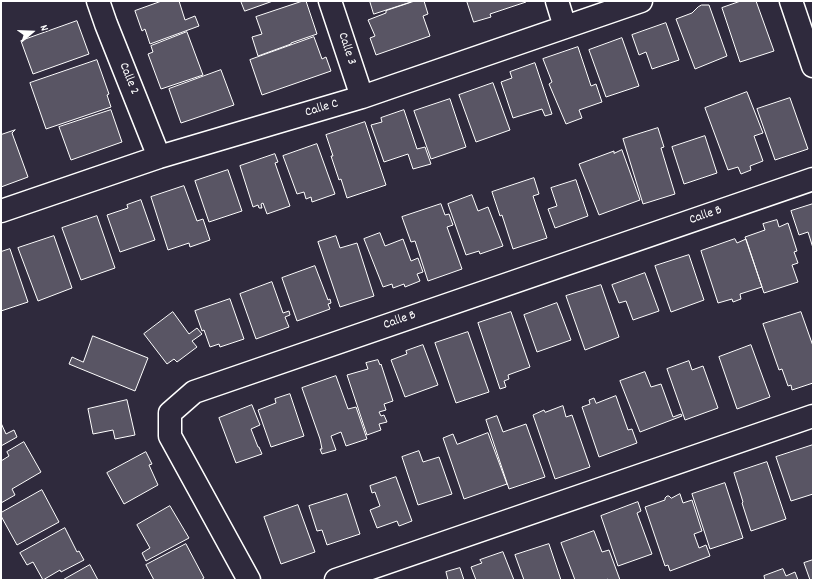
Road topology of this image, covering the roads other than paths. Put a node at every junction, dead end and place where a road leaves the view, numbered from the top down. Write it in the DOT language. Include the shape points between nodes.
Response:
graph roads {
  1 [pos="98,1"];
  2 [pos="330,1"];
  3 [pos="557,1"];
  4 [pos="641,1"];
  5 [pos="791,1"];
  6 [pos="566,27"];
  7 [pos="813,66"];
  8 [pos="362,97"];
  9 [pos="159,157"];
  10 [pos="813,179"];
  11 [pos="1,211"];
  12 [pos="813,416"];
  13 [pos="249,580"];
  14 [pos="336,580"];
  1 -- 9 [label="street, Calle 2"];
  2 -- 8 [label="street, Calle 3"];
  3 -- 6 [label="street"];
  4 -- 6 [label="street, Calle C"];
  5 -- 7 [label="street"];
  6 -- 8 [label="street, Calle C"];
  8 -- 9 [label="street, Calle C"];
  9 -- 11 [label="street, Calle C"];
  10 -- 13 [label="street, Calle B" via="194,392 170,413 170,436"];
  12 -- 14 [label="street"];
}
